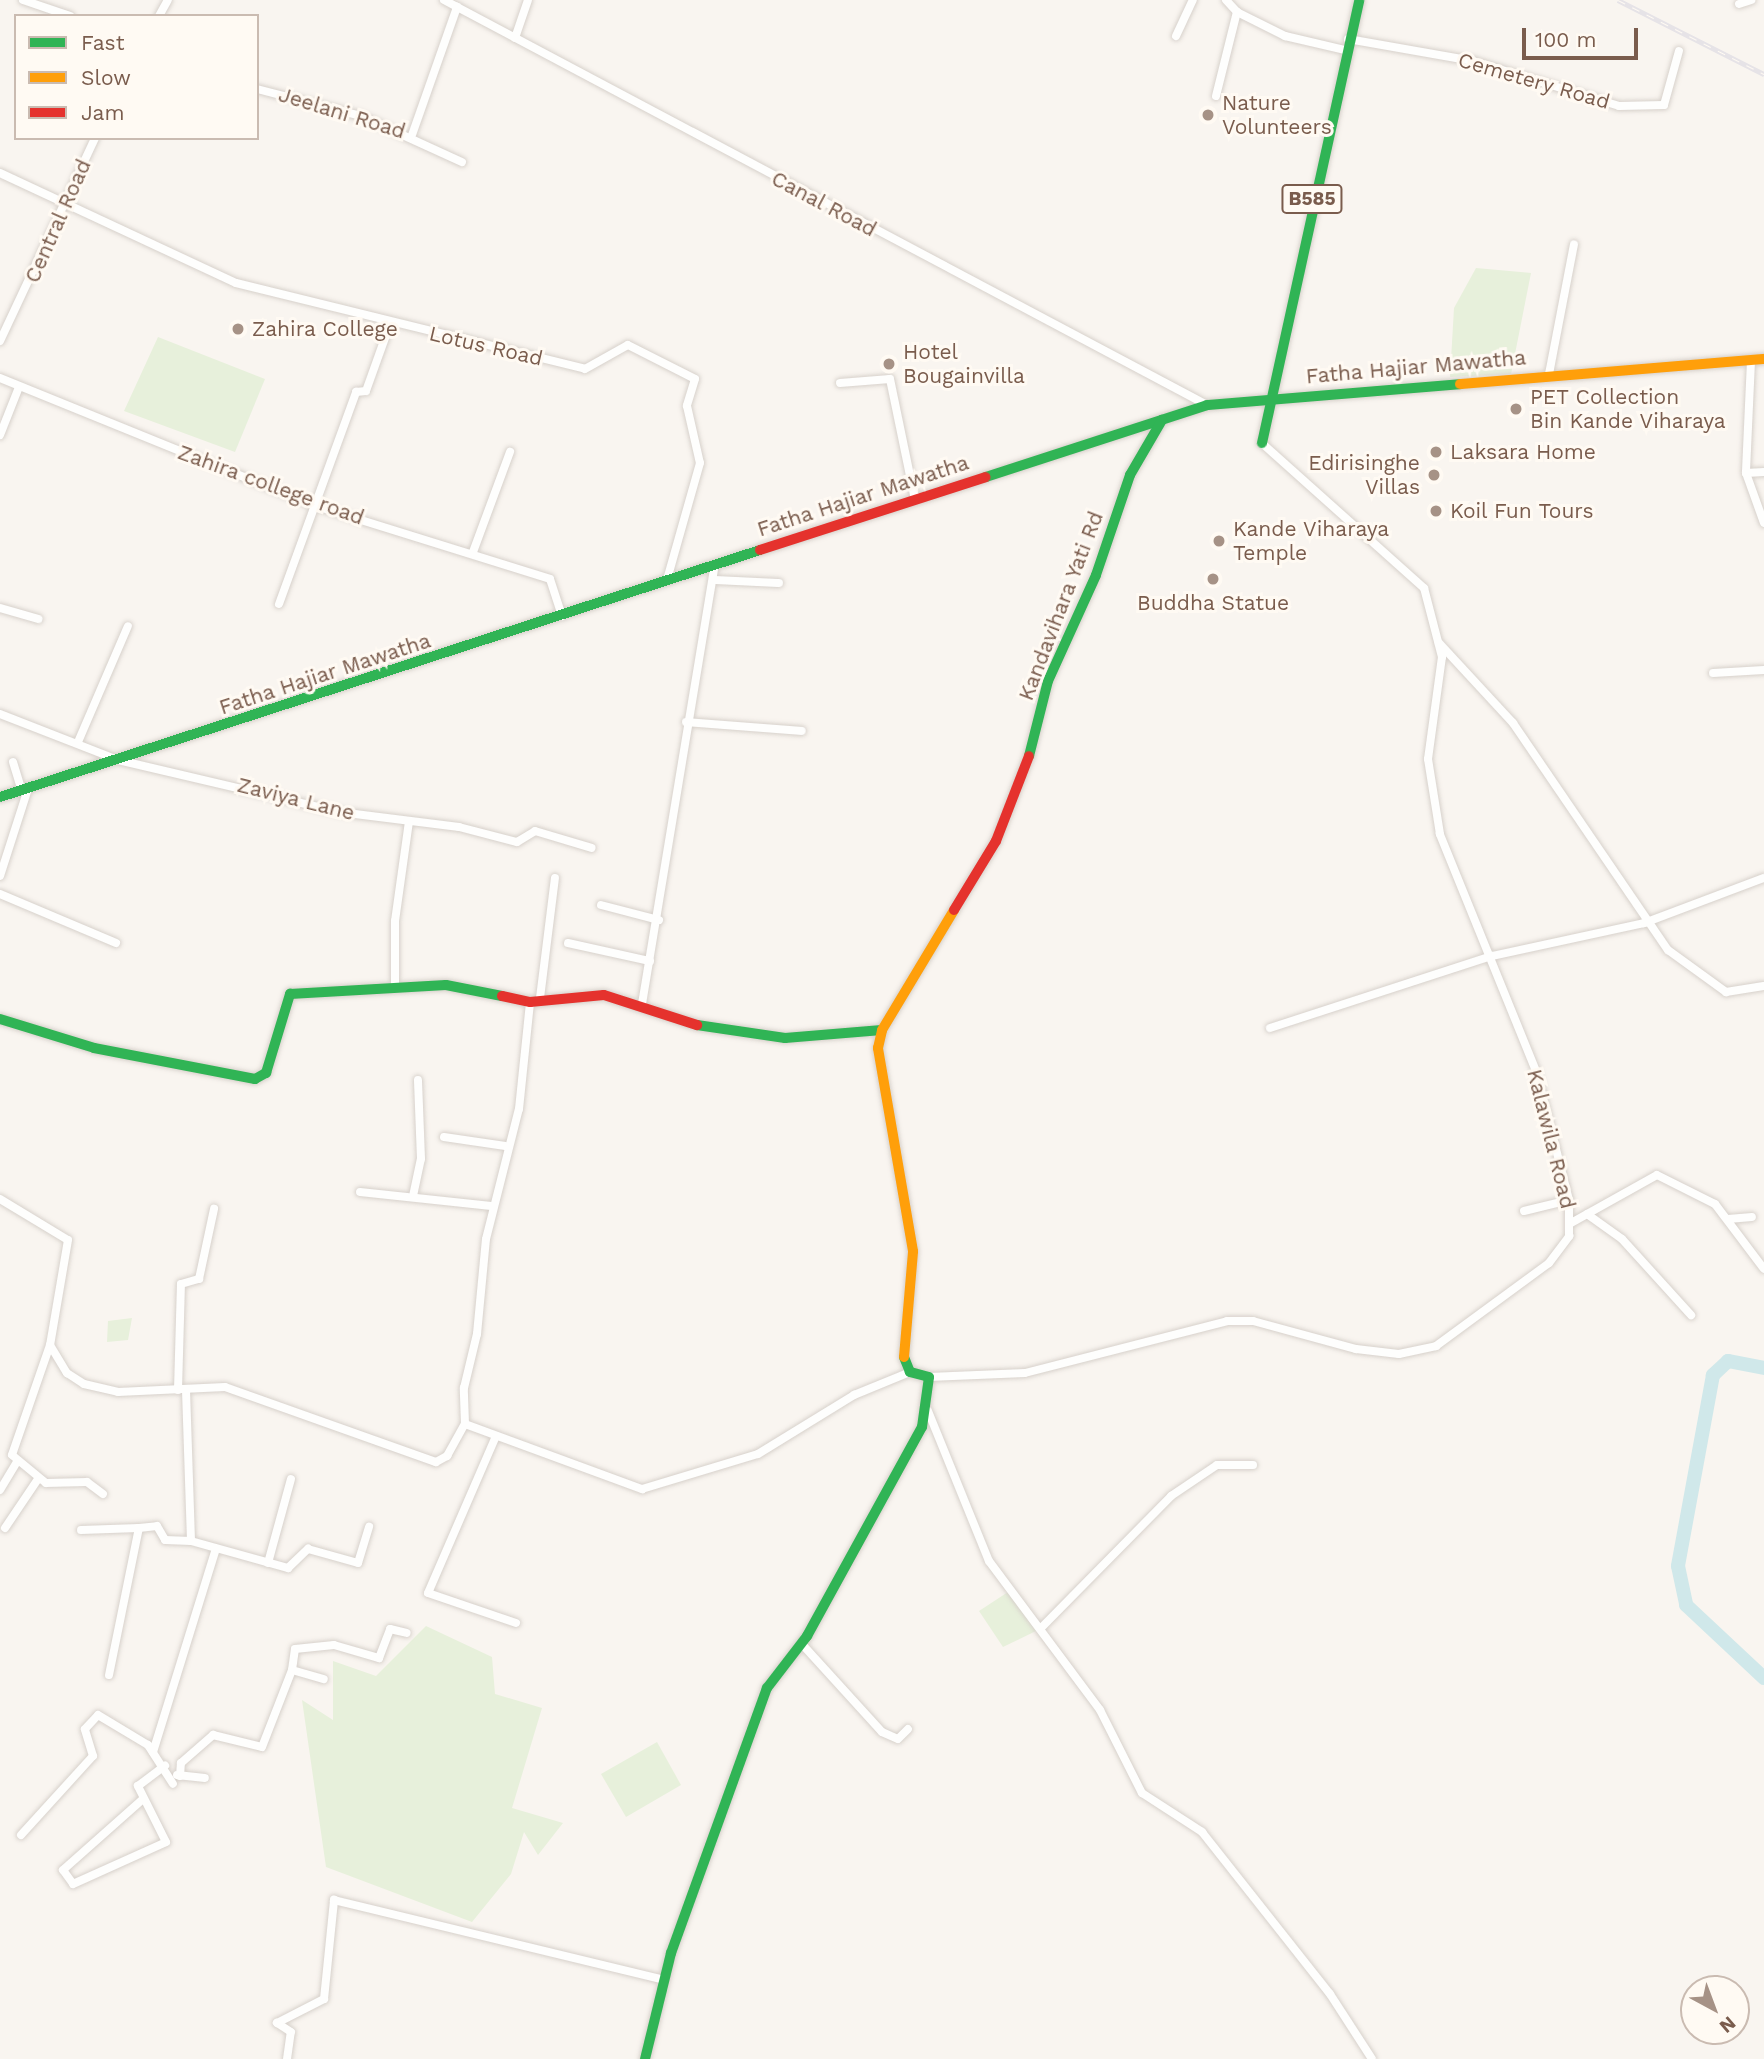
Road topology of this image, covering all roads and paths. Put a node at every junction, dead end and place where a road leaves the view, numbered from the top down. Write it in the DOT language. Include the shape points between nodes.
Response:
graph roads {
  1 [pos="23,0"];
  2 [pos="444,0"];
  3 [pos="528,0"];
  4 [pos="1192,0"];
  5 [pos="1226,0"];
  6 [pos="1359,0"];
  7 [pos="1752,0"];
  8 [pos="1740,4"];
  9 [pos="457,7"];
  10 [pos="1237,12"];
  11 [pos="64,14"];
  12 [pos="1176,36"];
  13 [pos="515,37"];
  14 [pos="1346,45"];
  15 [pos="1679,51"];
  16 [pos="259,90"];
  17 [pos="1216,96"];
  18 [pos="412,135"];
  19 [pos="94,140"];
  20 [pos="462,162"];
  21 [pos="0,173"];
  22 [pos="65,207"];
  23 [pos="1574,244"];
  24 [pos="390,324"];
  25 [pos="0,341"];
  26 [pos="1764,359"];
  27 [pos="1751,362"];
  28 [pos="1549,374"];
  29 [pos="0,378"];
  30 [pos="840,383"];
  31 [pos="19,387"];
  32 [pos="1270,399"];
  33 [pos="1207,405"];
  34 [pos="1162,420"];
  35 [pos="0,435"];
  36 [pos="1262,443"];
  37 [pos="510,452"];
  38 [pos="1764,472"];
  39 [pos="1746,473"];
  40 [pos="915,500"];
  41 [pos="316,506"];
  42 [pos="1762,518"];
  43 [pos="473,552"];
  44 [pos="715,565"];
  45 [pos="667,580"];
  46 [pos="714,580"];
  47 [pos="779,583"];
  48 [pos="279,604"];
  49 [pos="0,608"];
  50 [pos="562,616"];
  51 [pos="38,619"];
  52 [pos="128,626"];
  53 [pos="1438,642"];
  54 [pos="1764,670"];
  55 [pos="1713,673"];
  56 [pos="0,714"];
  57 [pos="686,722"];
  58 [pos="802,731"];
  59 [pos="78,742"];
  60 [pos="118,760"];
  61 [pos="13,762"];
  62 [pos="25,790"];
  63 [pos="0,797"];
  64 [pos="409,821"];
  65 [pos="592,848"];
  66 [pos="0,876"];
  67 [pos="555,878"];
  68 [pos="1764,878"];
  69 [pos="0,894"];
  70 [pos="601,905"];
  71 [pos="659,920"];
  72 [pos="1644,923"];
  73 [pos="116,943"];
  74 [pos="568,943"];
  75 [pos="1492,956"];
  76 [pos="650,961"];
  77 [pos="395,985"];
  78 [pos="1764,986"];
  79 [pos="535,1000"];
  80 [pos="642,1004"];
  81 [pos="0,1019"];
  82 [pos="1270,1028"];
  83 [pos="882,1030"];
  84 [pos="418,1080"];
  85 [pos="443,1138"];
  86 [pos="505,1146"];
  87 [pos="360,1192"];
  88 [pos="413,1196"];
  89 [pos="0,1199"];
  90 [pos="1569,1200"];
  91 [pos="491,1206"];
  92 [pos="214,1209"];
  93 [pos="1524,1212"];
  94 [pos="1587,1214"];
  95 [pos="1752,1217"];
  96 [pos="1728,1219"];
  97 [pos="1571,1223"];
  98 [pos="1764,1269"];
  99 [pos="1691,1315"];
  100 [pos="50,1345"];
  101 [pos="910,1372"];
  102 [pos="929,1377"];
  103 [pos="182,1390"];
  104 [pos="928,1405"];
  105 [pos="465,1424"];
  106 [pos="496,1436"];
  107 [pos="17,1462"];
  108 [pos="1253,1465"];
  109 [pos="38,1479"];
  110 [pos="291,1479"];
  111 [pos="0,1490"];
  112 [pos="103,1494"];
  113 [pos="369,1527"];
  114 [pos="5,1528"];
  115 [pos="139,1528"];
  116 [pos="81,1530"];
  117 [pos="191,1541"];
  118 [pos="216,1549"];
  119 [pos="268,1563"];
  120 [pos="516,1623"];
  121 [pos="1042,1627"];
  122 [pos="407,1633"];
  123 [pos="801,1643"];
  124 [pos="292,1670"];
  125 [pos="110,1675"];
  126 [pos="324,1679"];
  127 [pos="908,1729"];
  128 [pos="153,1752"];
  129 [pos="165,1766"];
  130 [pos="174,1778"];
  131 [pos="205,1778"];
  132 [pos="143,1799"];
  133 [pos="21,1835"];
  134 [pos="664,1980"];
  135 [pos="287,2059"];
  136 [pos="645,2059"];
  137 [pos="1372,2059"];
  1 -- 11 [label="street"];
  2 -- 9 [label="street, Canal Road"];
  3 -- 13 [label="street"];
  4 -- 12 [label="street"];
  5 -- 10 [label="street"];
  6 -- 14 [label="street, B585"];
  7 -- 8 [label="street"];
  9 -- 13 [label="street, Canal Road"];
  9 -- 18 [label="street"];
  10 -- 14 [label="street" via="1285,36"];
  10 -- 17 [label="street"];
  13 -- 33 [label="street, Canal Road"];
  14 -- 15 [label="street, Cemetery Road" via="1474,61 1619,106 1664,105"];
  14 -- 32 [label="street, B585"];
  16 -- 18 [label="street, Jeelani Road"];
  18 -- 20 [label="street, Jeelani Road"];
  19 -- 22 [label="street, Central Road"];
  21 -- 22 [label="street, Lotus Road"];
  22 -- 24 [label="street, Lotus Road" via="236,283"];
  22 -- 25 [label="street, Central Road"];
  23 -- 28 [label="street"];
  24 -- 41 [label="street" via="366,391 356,392"];
  24 -- 45 [label="street, Lotus Road" via="585,369 628,345 695,379 687,406 699,463"];
  26 -- 27 [label="street, Fatha Hajiar Mawatha"];
  27 -- 28 [label="street, Fatha Hajiar Mawatha"];
  27 -- 39 [label="street"];
  28 -- 32 [label="street, Fatha Hajiar Mawatha"];
  29 -- 31 [label="street, Zahira college road"];
  30 -- 40 [label="street" via="890,379"];
  31 -- 35 [label="street"];
  31 -- 41 [label="street, Zahira college road"];
  32 -- 33 [label="street, Fatha Hajiar Mawatha"];
  32 -- 36 [label="street, B585"];
  33 -- 34 [label="street, Fatha Hajiar Mawatha"];
  34 -- 40 [label="street, Fatha Hajiar Mawatha"];
  34 -- 83 [label="street, Kandavihara Yati Rd" via="1130,475 1096,575 1048,681 1026,769 996,841"];
  36 -- 53 [label="street, Kalawila Road" via="1424,588"];
  37 -- 43 [label="street"];
  38 -- 39 [label="street"];
  39 -- 42 [label="street"];
  40 -- 44 [label="street, Fatha Hajiar Mawatha"];
  41 -- 43 [label="street, Zahira college road"];
  41 -- 48 [label="street"];
  43 -- 50 [label="street, Zahira college road" via="550,579"];
  44 -- 45 [label="street, Fatha Hajiar Mawatha"];
  44 -- 46 [label="street"];
  45 -- 50 [label="street, Fatha Hajiar Mawatha"];
  46 -- 47 [label="street"];
  46 -- 57 [label="street"];
  49 -- 51 [label="street"];
  50 -- 60 [label="street, Fatha Hajiar Mawatha"];
  52 -- 59 [label="street"];
  53 -- 72 [label="street" via="1513,723"];
  53 -- 75 [label="street, Kalawila Road" via="1441,677 1428,759 1440,834"];
  54 -- 55 [label="street"];
  56 -- 59 [label="street, Zaviya Lane"];
  57 -- 58 [label="street"];
  57 -- 71 [label="street"];
  59 -- 60 [label="street, Zaviya Lane"];
  60 -- 62 [label="street, Fatha Hajiar Mawatha"];
  60 -- 64 [label="street, Zaviya Lane" via="339,812"];
  61 -- 62 [label="street"];
  62 -- 63 [label="street, Fatha Hajiar Mawatha"];
  62 -- 66 [label="street"];
  64 -- 65 [label="street, Zaviya Lane" via="517,842 535,831"];
  64 -- 77 [label="street" via="395,921"];
  67 -- 79 [label="street"];
  68 -- 72 [label="street"];
  69 -- 73 [label="street"];
  70 -- 71 [label="street"];
  71 -- 76 [label="street"];
  72 -- 75 [label="street"];
  72 -- 78 [label="street" via="1699,978 1726,992"];
  74 -- 76 [label="street"];
  75 -- 82 [label="street"];
  75 -- 90 [label="street, Kalawila Road" via="1536,1071"];
  76 -- 80 [label="street"];
  77 -- 79 [label="street" via="446,985"];
  77 -- 81 [label="street" via="345,995 297,989 290,994 266,1073 255,1079 94,1048"];
  79 -- 80 [label="street" via="574,993"];
  79 -- 86 [label="street" via="519,1109"];
  80 -- 83 [label="street" via="708,1028 785,1038"];
  83 -- 101 [label="street" via="878,1048 913,1251 903,1353"];
  84 -- 88 [label="street" via="421,1159"];
  85 -- 86 [label="street"];
  86 -- 91 [label="street"];
  87 -- 88 [label="street"];
  88 -- 91 [label="street"];
  89 -- 100 [label="street" via="68,1240"];
  90 -- 93 [label="street"];
  90 -- 97 [label="street, Kalawila Road"];
  91 -- 105 [label="street" via="477,1334 464,1388"];
  92 -- 103 [label="street" via="199,1279 181,1284"];
  94 -- 96 [label="street" via="1657,1175 1715,1204"];
  94 -- 97 [label="street"];
  94 -- 99 [label="street" via="1622,1239"];
  95 -- 96 [label="street"];
  96 -- 98 [label="street"];
  97 -- 102 [label="street, Kalawila Road" via="1549,1263 1436,1346 1399,1354 1356,1349 1253,1321 1227,1321 1025,1373"];
  100 -- 103 [label="street" via="67,1373 84,1384 118,1392"];
  100 -- 107 [label="street" via="12,1448"];
  101 -- 102 [label="street"];
  101 -- 106 [label="street" via="854,1395 758,1454 642,1489"];
  102 -- 104 [label="street"];
  103 -- 105 [label="street" via="225,1387 436,1462 447,1456"];
  103 -- 117 [label="street"];
  104 -- 121 [label="street" via="989,1561"];
  104 -- 123 [label="street" via="922,1427"];
  105 -- 106 [label="street"];
  106 -- 120 [label="street" via="428,1593"];
  107 -- 109 [label="street"];
  107 -- 111 [label="street"];
  108 -- 121 [label="street" via="1217,1465 1171,1496"];
  109 -- 112 [label="street" via="87,1482"];
  109 -- 114 [label="street"];
  110 -- 119 [label="street"];
  113 -- 119 [label="street" via="358,1563 308,1549 293,1568"];
  115 -- 116 [label="street"];
  115 -- 117 [label="street" via="157,1526 165,1540"];
  115 -- 125 [label="street"];
  117 -- 118 [label="street"];
  118 -- 119 [label="street"];
  118 -- 128 [label="street"];
  121 -- 137 [label="street" via="1100,1710 1142,1793 1202,1832 1330,1994"];
  122 -- 124 [label="street" via="390,1629 379,1658 334,1645 295,1650"];
  123 -- 127 [label="street" via="882,1732 898,1739"];
  123 -- 134 [label="street" via="767,1688"];
  124 -- 126 [label="street"];
  124 -- 130 [label="street" via="262,1747 213,1735 181,1763"];
  128 -- 129 [label="street"];
  128 -- 133 [label="street" via="114,1721 99,1715 88,1721 93,1756"];
  129 -- 130 [label="street"];
  129 -- 132 [label="street" via="138,1786"];
  130 -- 131 [label="street"];
  132 -- 132 [label="street" via="166,1842 73,1884 63,1870"];
  134 -- 135 [label="street" via="334,1900 324,1999 277,2023 291,2032"];
  134 -- 136 [label="street"];
}
